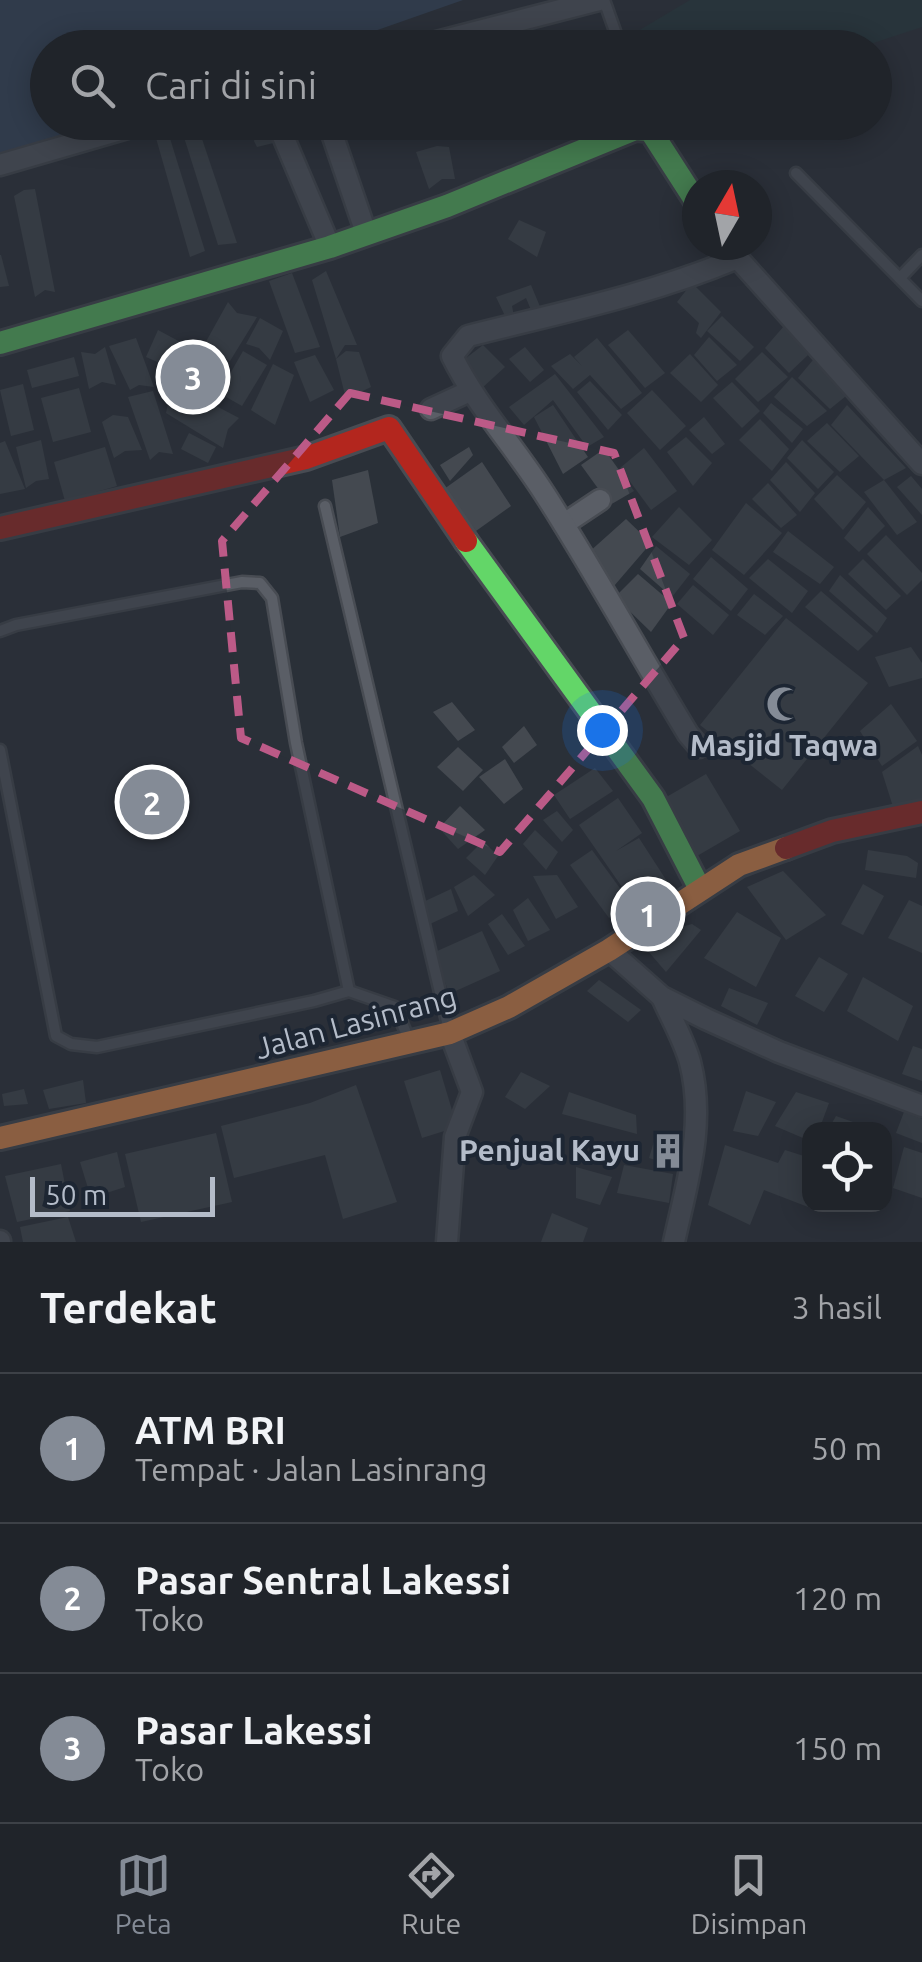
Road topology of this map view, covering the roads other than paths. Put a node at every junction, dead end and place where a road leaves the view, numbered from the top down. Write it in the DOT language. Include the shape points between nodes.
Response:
graph roads {
  1 [pos="601,0"];
  2 [pos="484,30"];
  3 [pos="614,30"];
  4 [pos="86,140"];
  5 [pos="285,140"];
  6 [pos="334,140"];
  7 [pos="606,140"];
  8 [pos="658,140"];
  9 [pos="0,165"];
  10 [pos="796,173"];
  11 [pos="682,179"];
  12 [pos="366,233"];
  13 [pos="330,247"];
  14 [pos="922,255"];
  15 [pos="717,260"];
  16 [pos="738,260"];
  17 [pos="900,278"];
  18 [pos="922,301"];
  19 [pos="0,343"];
  20 [pos="470,391"];
  21 [pos="431,409"];
  22 [pos="922,464"];
  23 [pos="600,500"];
  24 [pos="325,506"];
  25 [pos="564,524"];
  26 [pos="0,528"];
  27 [pos="0,632"];
  28 [pos="699,747"];
  29 [pos="0,750"];
  30 [pos="922,812"];
  31 [pos="700,889"];
  32 [pos="610,950"];
  33 [pos="349,990"];
  34 [pos="662,996"];
  35 [pos="450,1034"];
  36 [pos="410,1045"];
  37 [pos="922,1106"];
  38 [pos="0,1138"];
  39 [pos="448,1242"];
  40 [pos="674,1242"];
  1 -- 2 [label="street"];
  1 -- 3 [label="lane"];
  4 -- 9 [label="street"];
  5 -- 13 [label="street"];
  6 -- 12 [label="street"];
  7 -- 12 [label="main road"];
  8 -- 11 [label="main road"];
  10 -- 17 [label="lane"];
  12 -- 13 [label="main road"];
  13 -- 19 [label="main road"];
  14 -- 17 [label="lane"];
  15 -- 20 [label="street" via="631,297 468,336 452,356"];
  16 -- 22 [label="street"];
  17 -- 18 [label="lane"];
  20 -- 21 [label="street"];
  20 -- 25 [label="street"];
  23 -- 25 [label="street"];
  24 -- 35 [label="lane"];
  25 -- 28 [label="street"];
  26 -- 31 [label="main road" via="306,458 389,428 653,798"];
  27 -- 33 [label="lane" via="260,583 272,598"];
  29 -- 33 [label="lane" via="56,1036 97,1048"];
  30 -- 31 [label="main road, Jalan Lasinrang" via="772,851"];
  31 -- 32 [label="main road, Jalan Lasinrang"];
  32 -- 34 [label="street"];
  32 -- 35 [label="main road, Jalan Lasinrang"];
  33 -- 36 [label="lane" via="396,1006"];
  34 -- 37 [label="street" via="762,1045"];
  34 -- 40 [label="street" via="690,1062 696,1104 695,1157"];
  35 -- 36 [label="main road, Jalan Lasinrang"];
  35 -- 39 [label="street" via="472,1092 455,1137"];
  36 -- 38 [label="main road, Jalan Lasinrang"];
}
